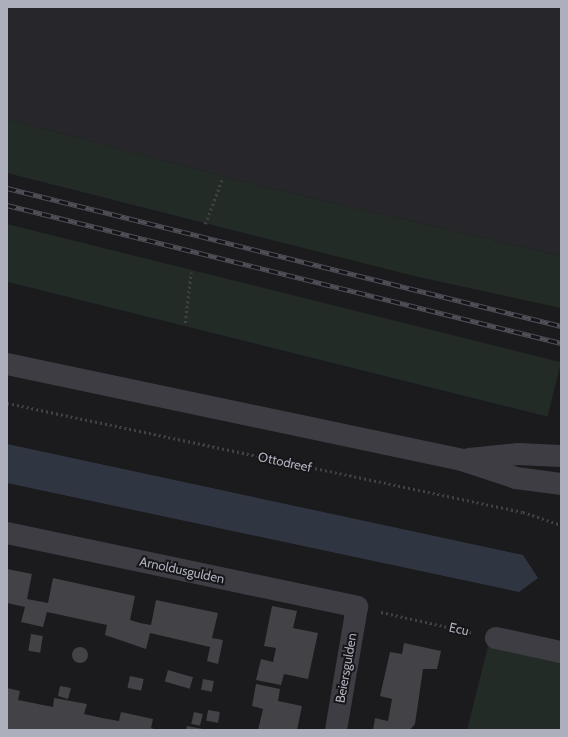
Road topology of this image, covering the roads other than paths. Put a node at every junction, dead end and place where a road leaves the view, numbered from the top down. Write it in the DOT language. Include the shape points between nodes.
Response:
graph roads {
  1 [pos="7,364"];
  2 [pos="561,456"];
  3 [pos="462,460"];
  4 [pos="561,484"];
  5 [pos="7,533"];
  6 [pos="357,607"];
  7 [pos="496,638"];
  8 [pos="561,652"];
  9 [pos="336,730"];
  1 -- 3 [label="street"];
  2 -- 3 [label="street" via="518,454"];
  3 -- 4 [label="street" via="516,478"];
  5 -- 6 [label="street, Arnoldusgulden"];
  6 -- 9 [label="street, Beiersgulden"];
  7 -- 8 [label="street"];
}
